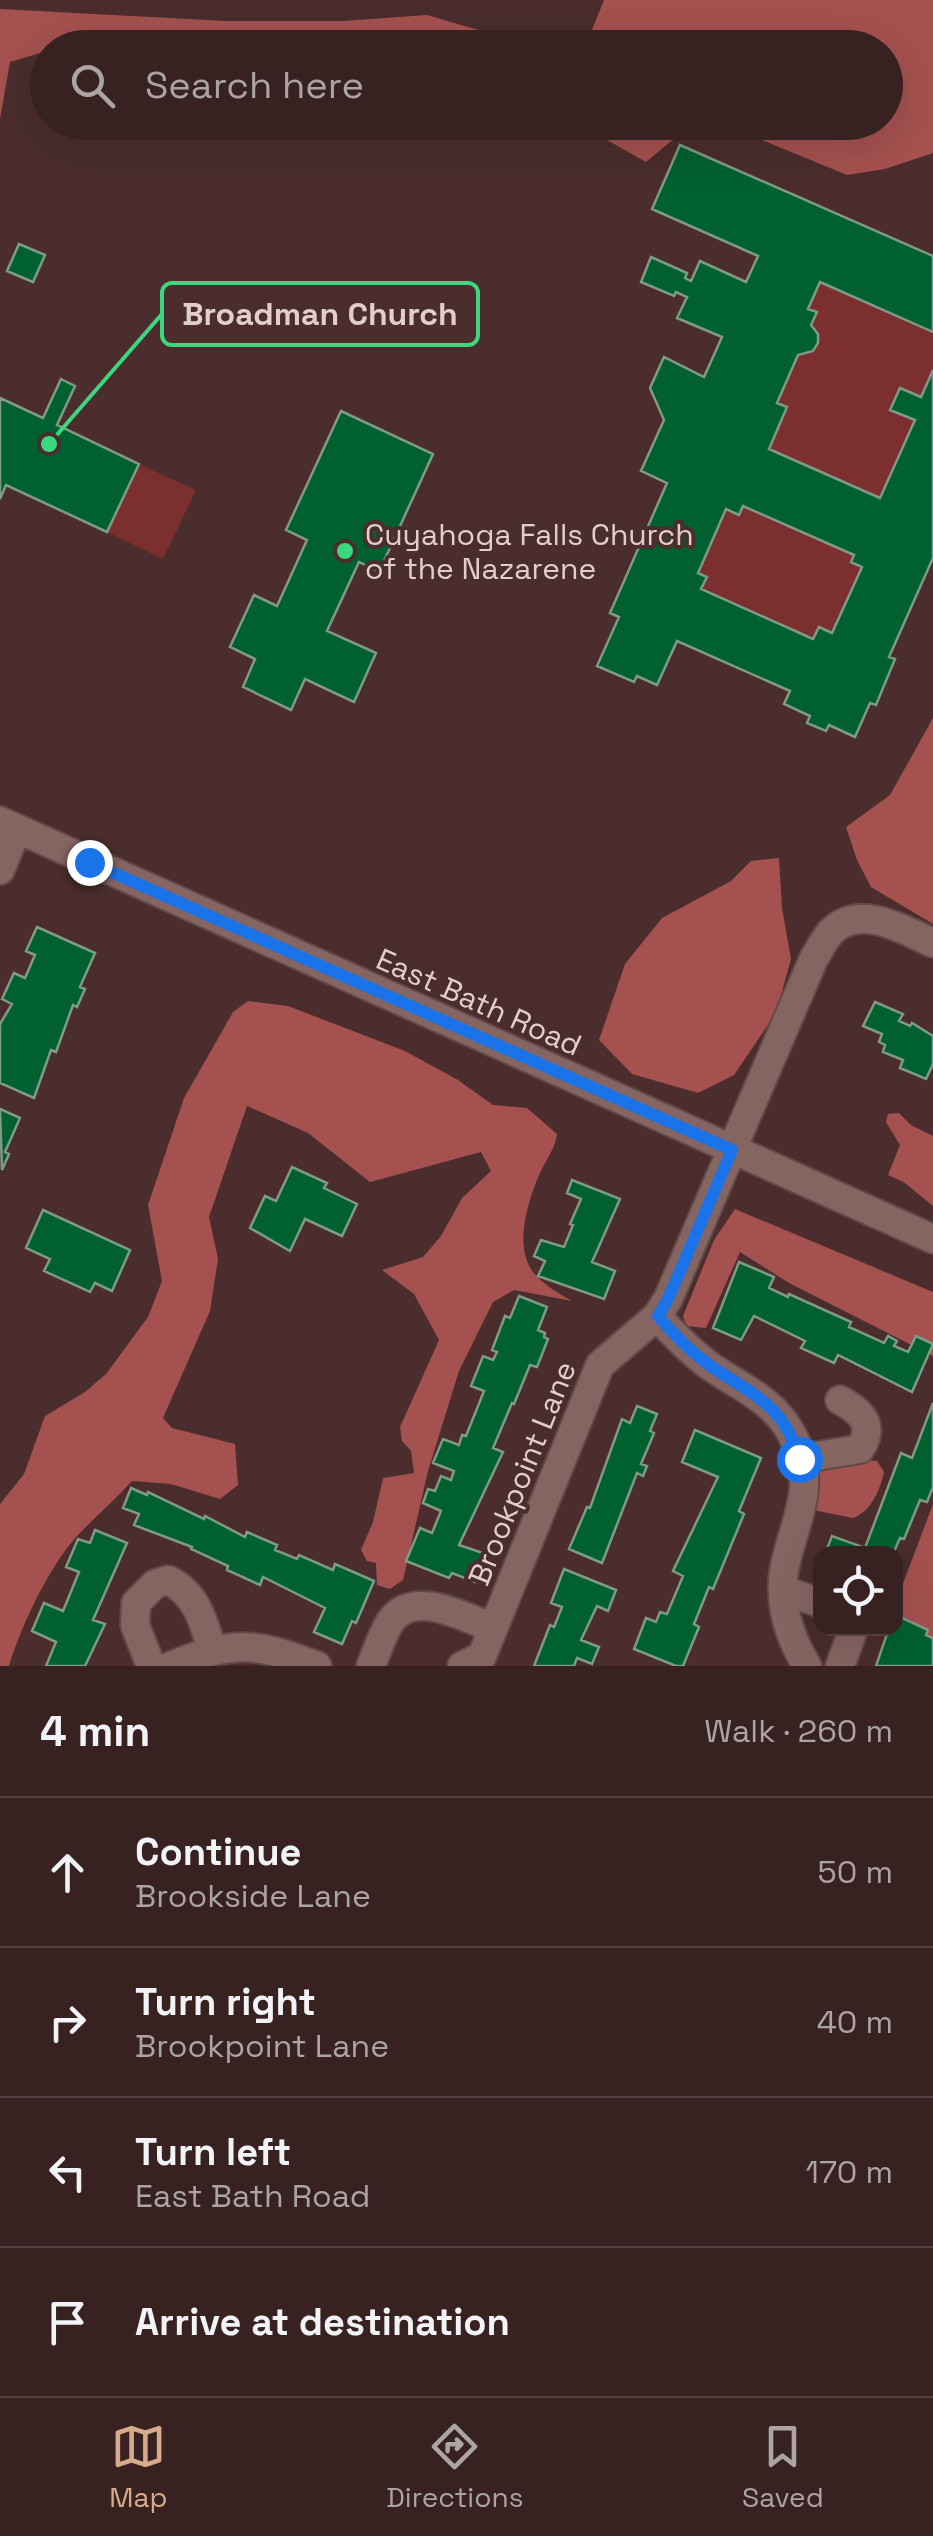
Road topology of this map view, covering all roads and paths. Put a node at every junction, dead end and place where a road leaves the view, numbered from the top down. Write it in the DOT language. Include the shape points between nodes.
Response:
graph roads {
  1 [pos="9,825"];
  2 [pos="0,870"];
  3 [pos="933,943"];
  4 [pos="732,1150"];
  5 [pos="933,1239"];
  6 [pos="658,1316"];
  7 [pos="840,1400"];
  8 [pos="799,1459"];
  9 [pos="783,1590"];
  10 [pos="813,1601"];
  11 [pos="494,1628"];
  12 [pos="851,1636"];
  13 [pos="212,1650"];
  14 [pos="475,1663"];
  15 [pos="151,1666"];
  16 [pos="172,1666"];
  17 [pos="318,1666"];
  18 [pos="370,1666"];
  19 [pos="807,1666"];
  20 [pos="840,1666"];
  1 -- 2 [label="street"];
  1 -- 4 [label="street, East Bath Road"];
  3 -- 4 [label="street, Brookpoint Lane" via="878,919 833,930 814,958"];
  4 -- 5 [label="street, East Bath Road"];
  4 -- 6 [label="street, Brookpoint Lane"];
  6 -- 8 [label="street" via="686,1347 772,1408 790,1431"];
  6 -- 11 [label="street, Brookpoint Lane" via="600,1365"];
  7 -- 8 [label="street" via="860,1410 868,1424 860,1449"];
  8 -- 9 [label="street" via="802,1512"];
  9 -- 10 [label="street"];
  9 -- 19 [label="street" via="794,1646"];
  11 -- 14 [label="street, Brookpoint Lane"];
  11 -- 18 [label="street" via="412,1606 393,1618"];
  12 -- 20 [label="street"];
  13 -- 15 [label="street" via="201,1612 168,1580 136,1603 135,1625"];
  13 -- 16 [label="street"];
  13 -- 17 [label="street" via="268,1649"];
}
